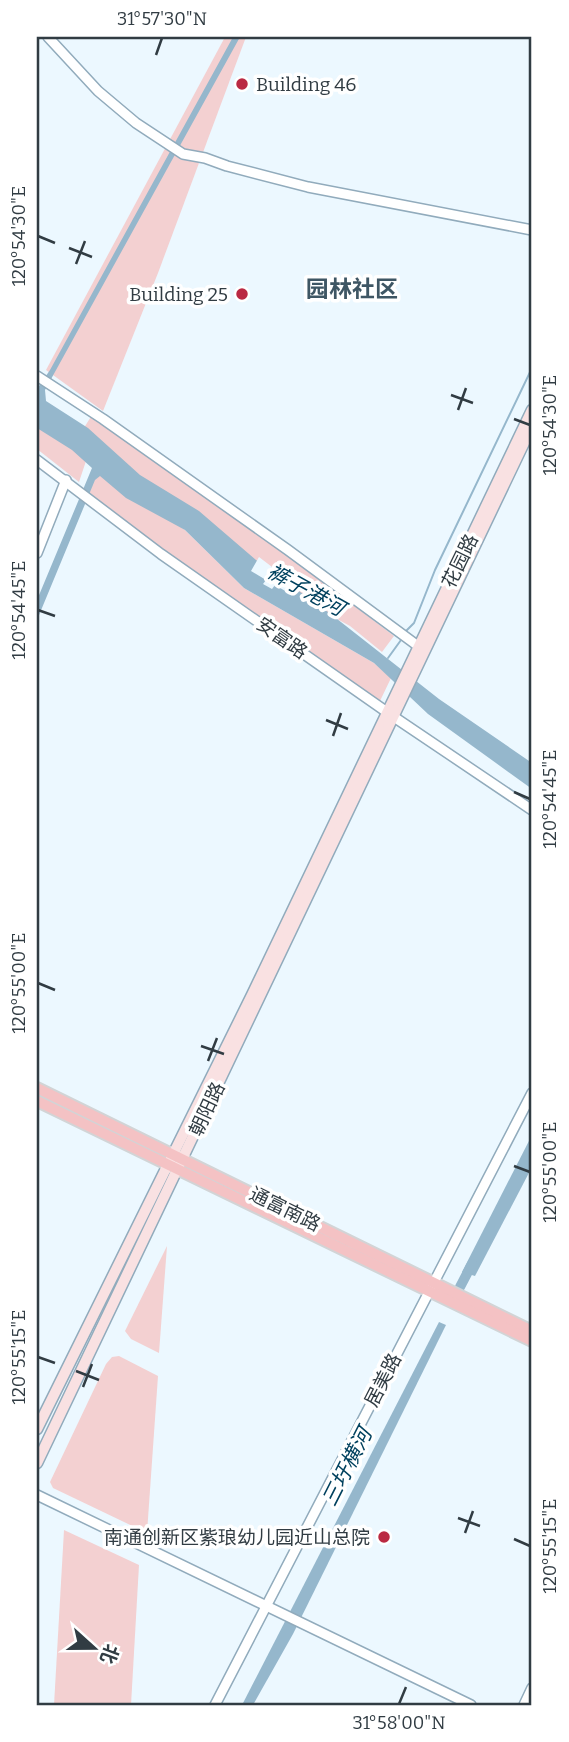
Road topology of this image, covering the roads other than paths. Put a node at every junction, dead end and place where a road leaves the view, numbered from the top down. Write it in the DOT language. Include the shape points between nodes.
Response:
graph roads {
  1 [pos="48,37"];
  2 [pos="532,230"];
  3 [pos="39,378"];
  4 [pos="532,410"];
  5 [pos="532,426"];
  6 [pos="37,460"];
  7 [pos="66,480"];
  8 [pos="37,553"];
  9 [pos="418,646"];
  10 [pos="412,669"];
  11 [pos="390,714"];
  12 [pos="532,810"];
  13 [pos="37,1088"];
  14 [pos="532,1093"];
  15 [pos="37,1101"];
  16 [pos="170,1159"];
  17 [pos="181,1164"];
  18 [pos="431,1287"];
  19 [pos="532,1331"];
  20 [pos="532,1341"];
  21 [pos="37,1429"];
  22 [pos="37,1463"];
  23 [pos="37,1495"];
  24 [pos="267,1606"];
  25 [pos="532,1688"];
  26 [pos="215,1705"];
  27 [pos="471,1705"];
  28 [pos="524,1705"];
  1 -- 2 [label="street" via="98,91 183,154 308,187"];
  3 -- 9 [label="street"];
  4 -- 9 [label="main road, 花园路"];
  5 -- 10 [label="main road, 花园路"];
  6 -- 7 [label="street, 安富路"];
  7 -- 8 [label="street"];
  7 -- 11 [label="street, 安富路" via="160,554"];
  9 -- 10 [label="main road, 花园路"];
  10 -- 11 [label="main road, 花园路"];
  11 -- 12 [label="street, 安富路"];
  11 -- 16 [label="main road, 朝阳路"];
  11 -- 17 [label="main road, 朝阳路"];
  13 -- 16 [label="main road, 通富南路"];
  14 -- 18 [label="street, 居美路"];
  15 -- 16 [label="main road, 通富南路"];
  16 -- 17 [label="main road, 通富南路"];
  16 -- 21 [label="main road, 朝阳路"];
  17 -- 18 [label="main road, 通富南路"];
  17 -- 22 [label="main road, 朝阳路"];
  18 -- 19 [label="main road, 通富南路"];
  18 -- 20 [label="main road, 通富南路"];
  18 -- 24 [label="street, 居美路"];
  23 -- 24 [label="street"];
  24 -- 26 [label="street, 居美路"];
  24 -- 27 [label="street"];
  25 -- 28 [label="street"];
}
